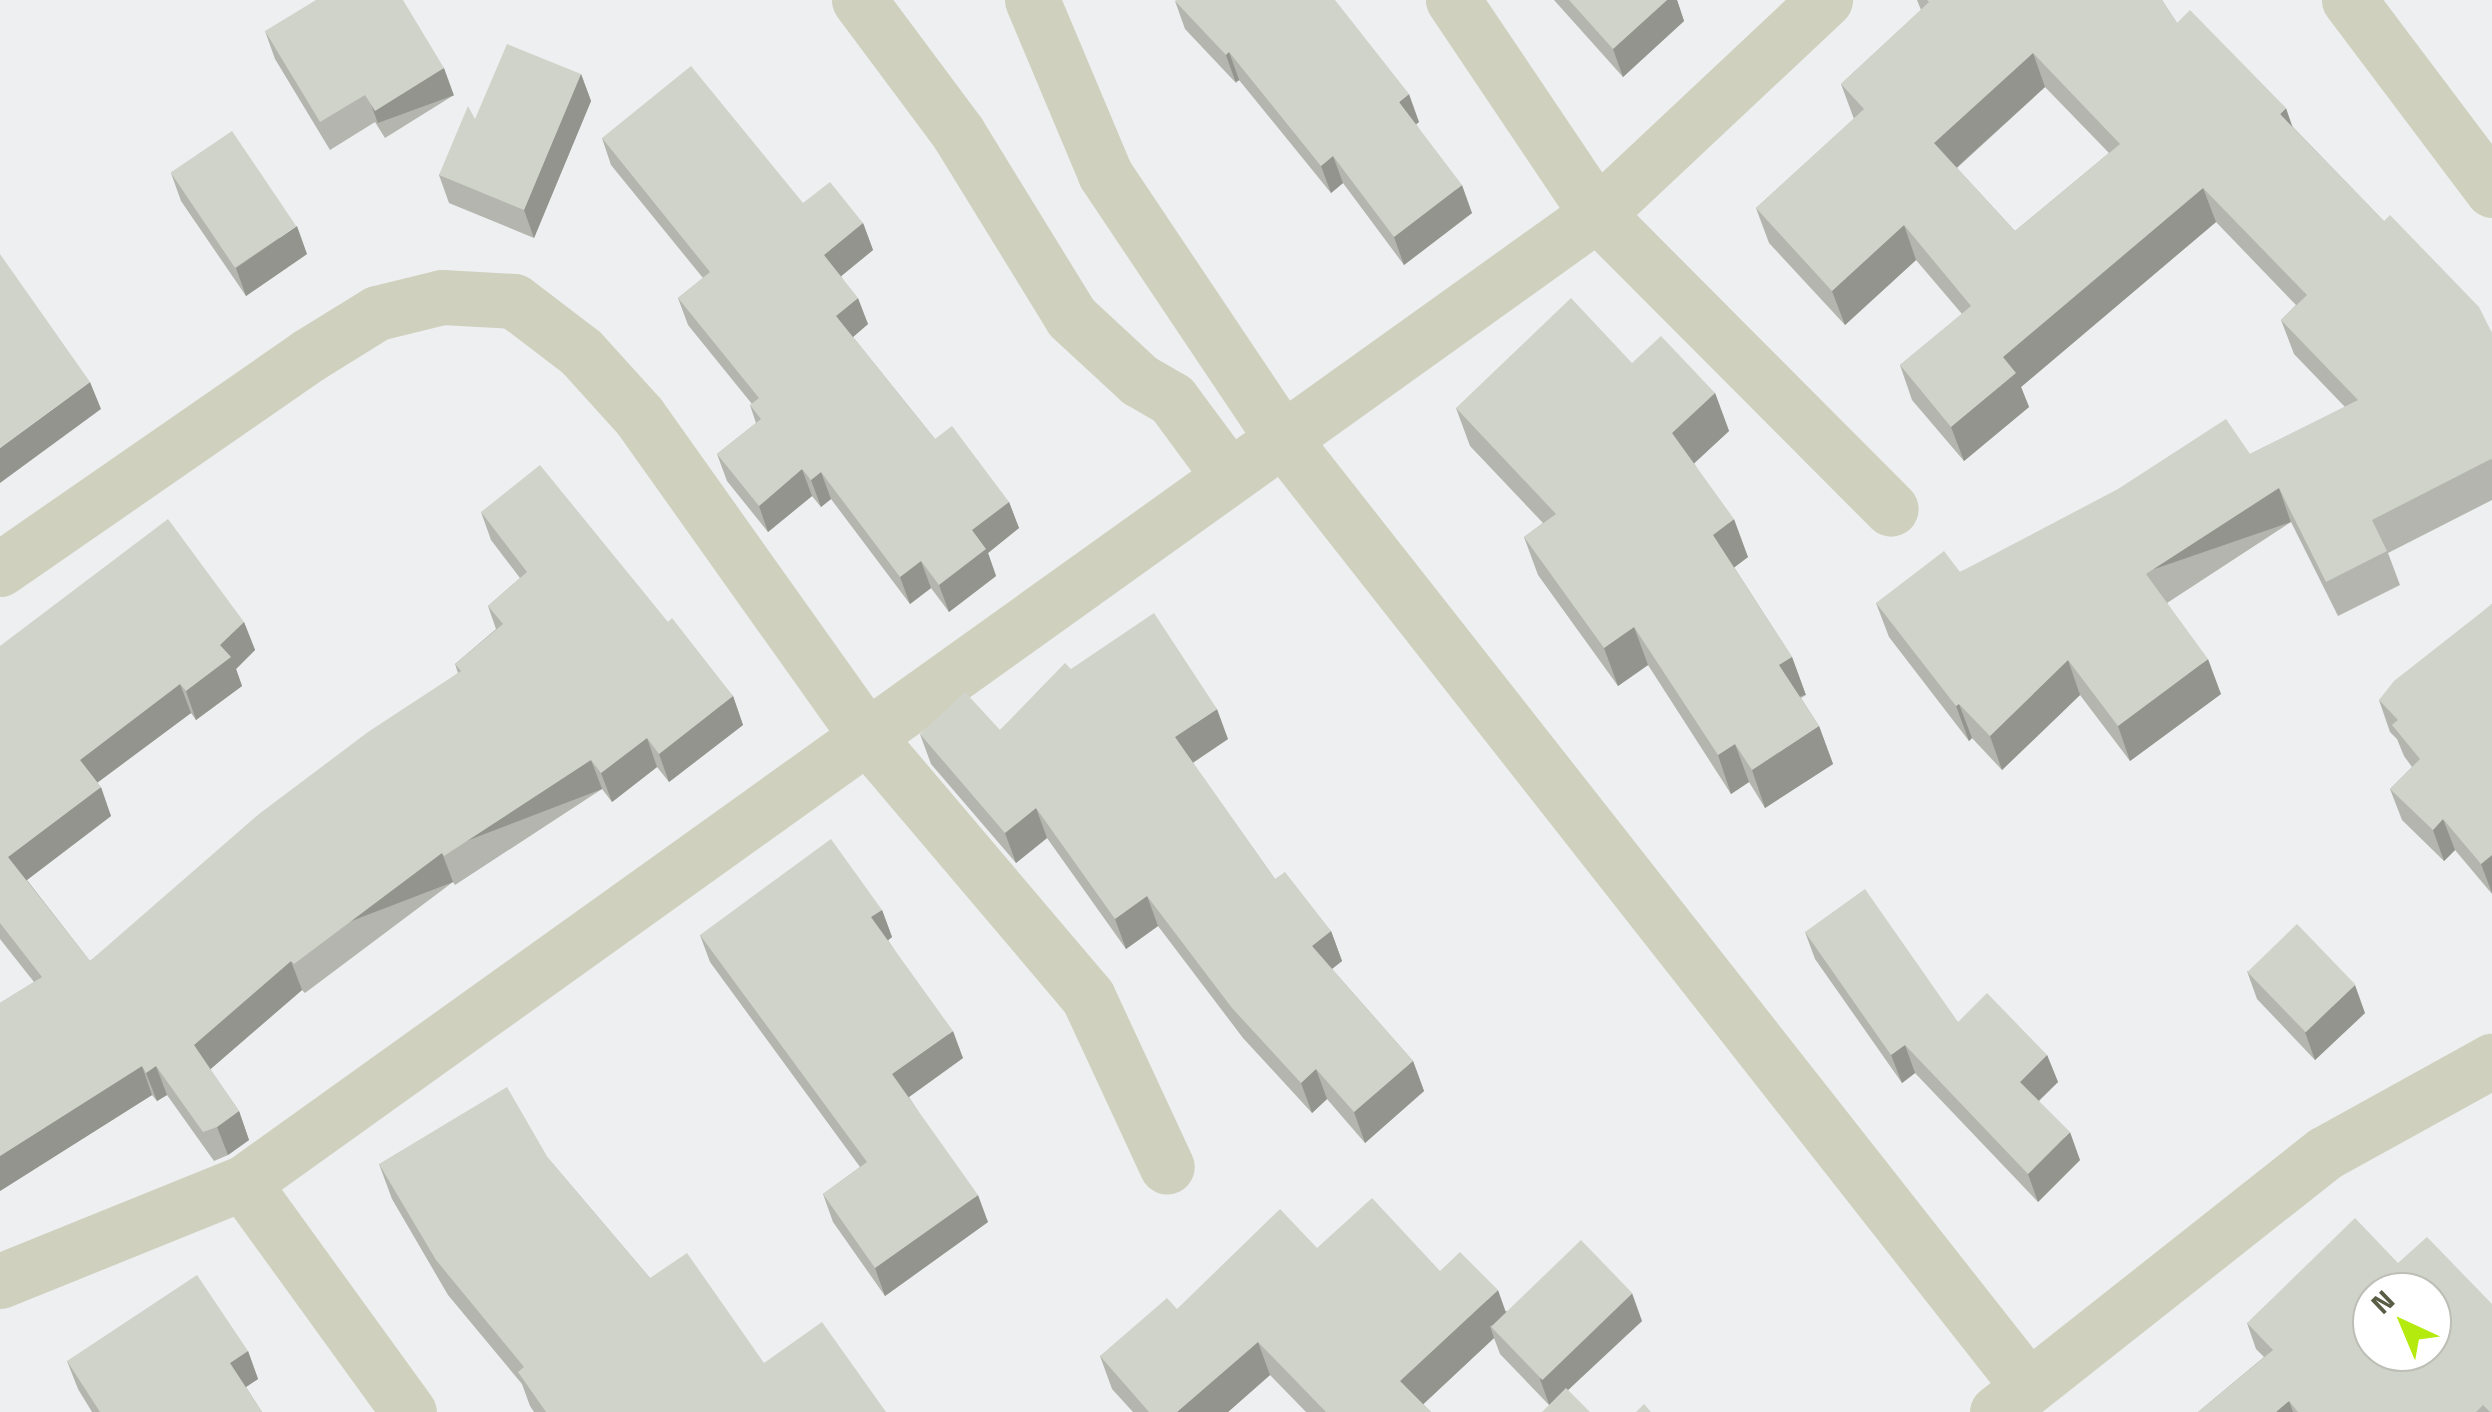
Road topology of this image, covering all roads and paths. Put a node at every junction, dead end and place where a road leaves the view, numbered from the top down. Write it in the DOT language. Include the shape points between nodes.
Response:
graph roads {
  1 [pos="858,0"];
  2 [pos="1032,0"];
  3 [pos="1453,0"];
  4 [pos="1825,0"];
  5 [pos="2350,0"];
  6 [pos="2492,190"];
  7 [pos="1598,214"];
  8 [pos="1282,438"];
  9 [pos="1229,476"];
  10 [pos="1891,509"];
  11 [pos="0,569"];
  12 [pos="865,734"];
  13 [pos="2492,1061"];
  14 [pos="1167,1166"];
  15 [pos="244,1183"];
  16 [pos="0,1281"];
  17 [pos="2012,1399"];
  18 [pos="409,1412"];
  1 -- 9 [label="street" via="958,133 1071,317 1139,380 1172,400"];
  2 -- 8 [label="street" via="1105,174"];
  3 -- 7 [label="street"];
  4 -- 7 [label="street"];
  5 -- 6 [label="street"];
  7 -- 8 [label="street"];
  7 -- 10 [label="street"];
  8 -- 9 [label="street"];
  8 -- 17 [label="street"];
  9 -- 12 [label="street"];
  11 -- 12 [label="street" via="378,313 442,297 514,300 581,352 639,416"];
  12 -- 14 [label="street" via="1088,997"];
  12 -- 15 [label="street"];
  13 -- 17 [label="street" via="2325,1154"];
  15 -- 16 [label="street"];
  15 -- 18 [label="street"];
}
